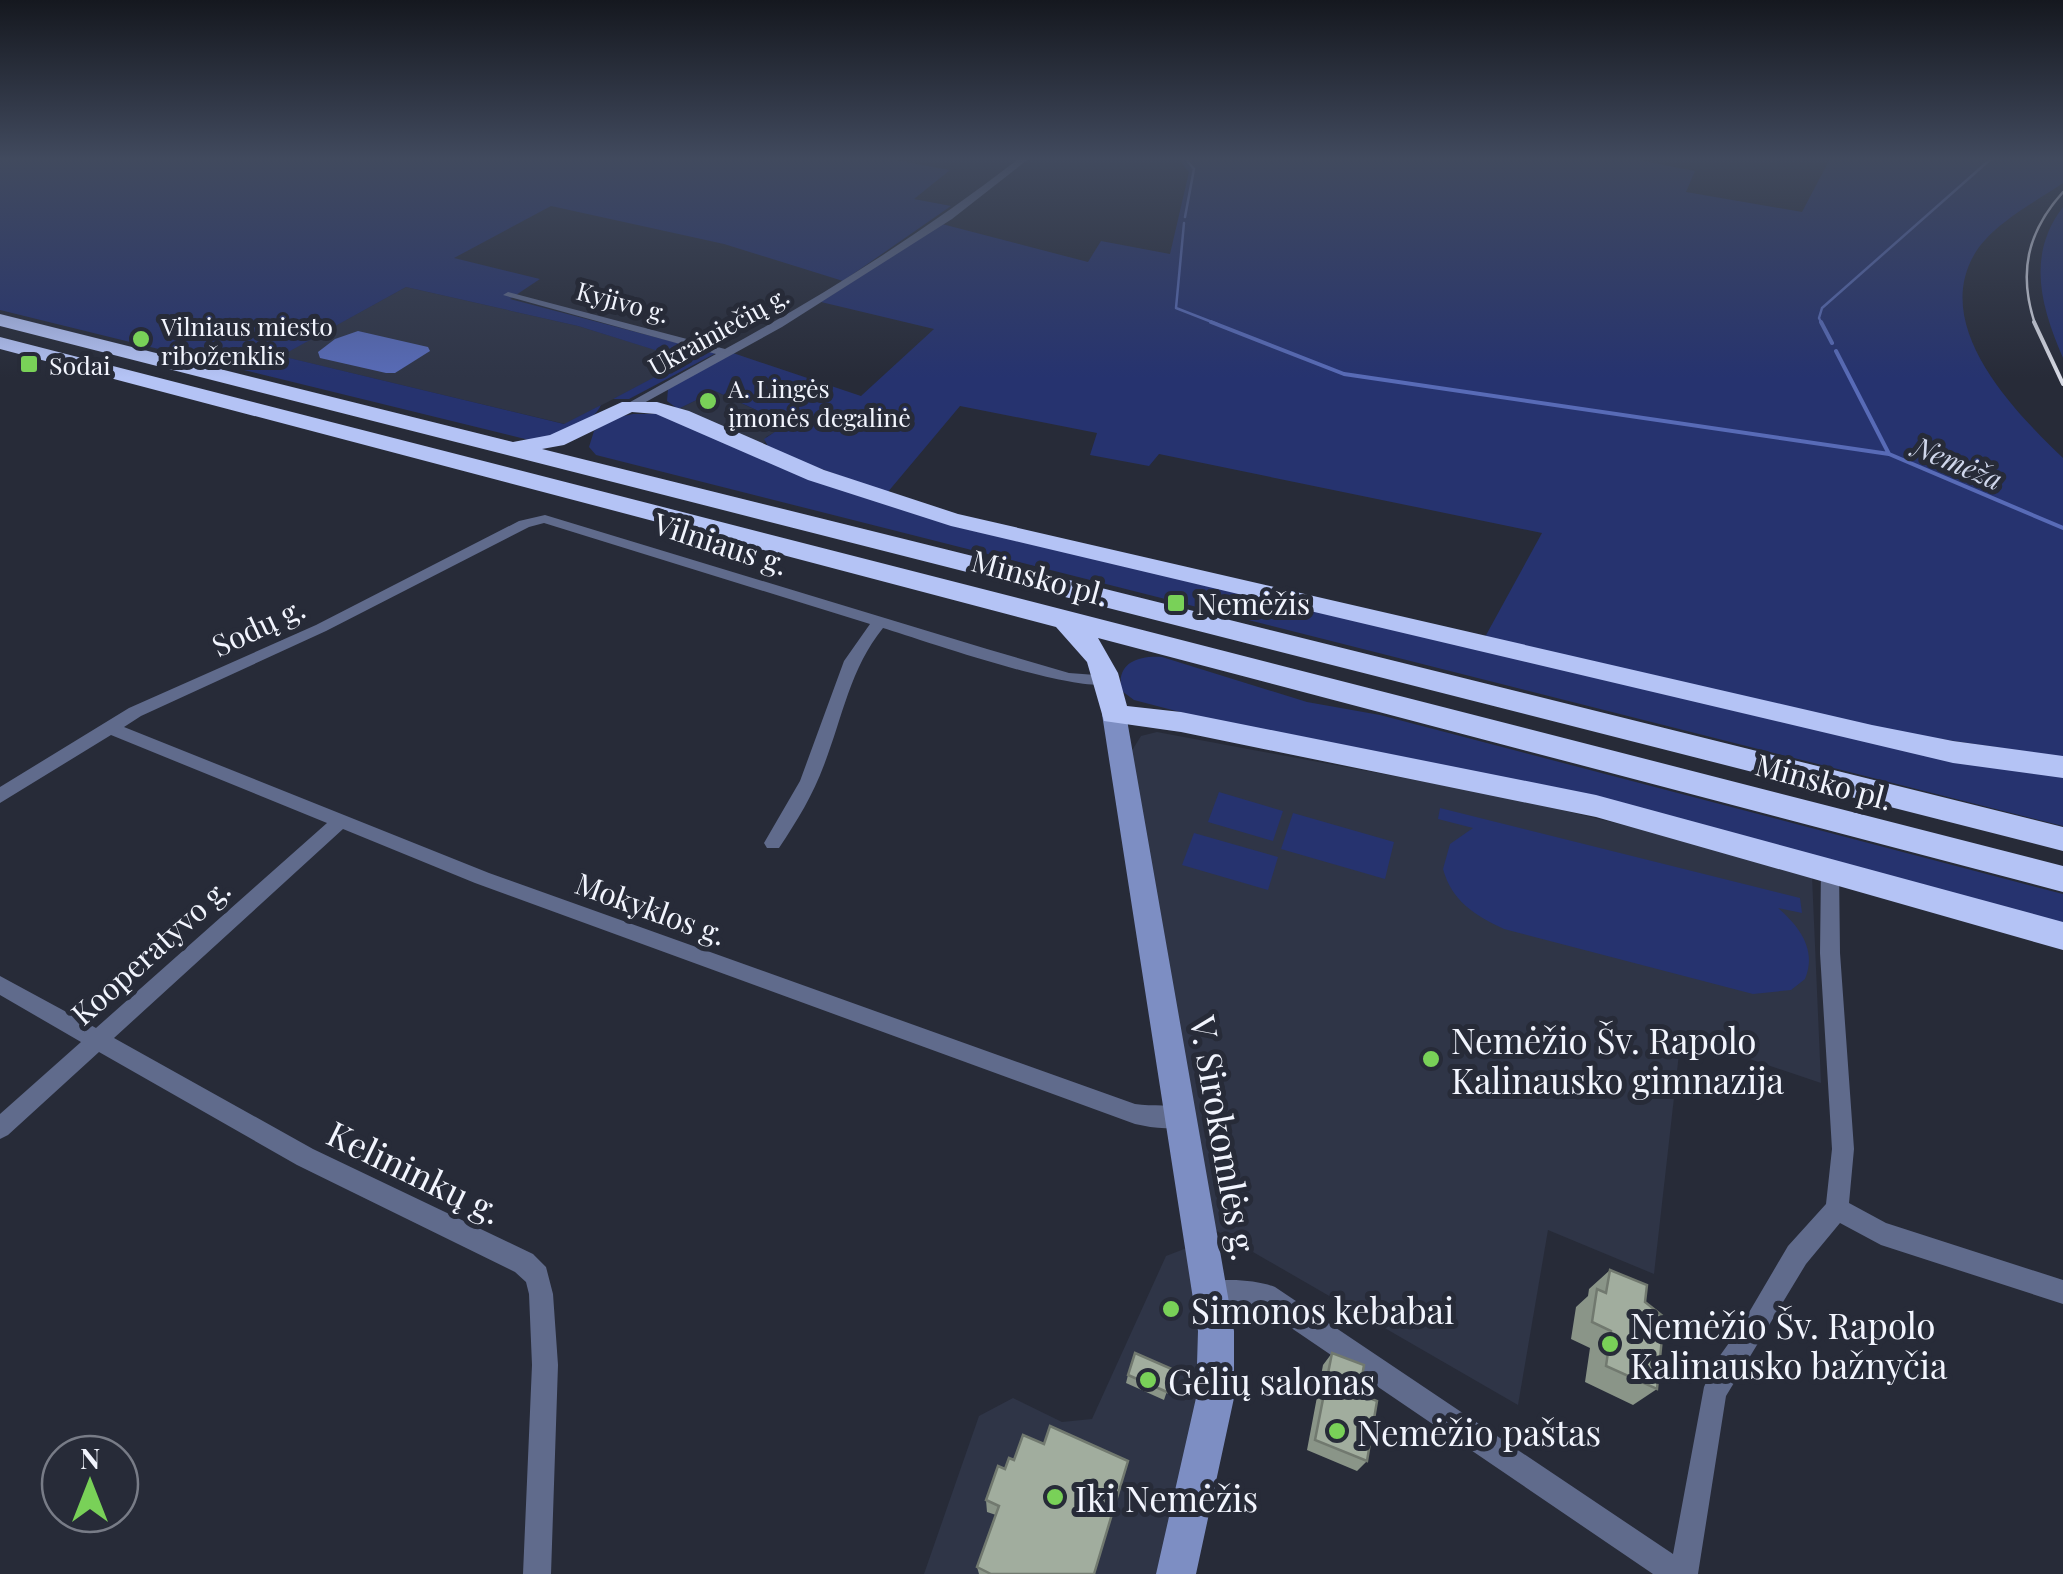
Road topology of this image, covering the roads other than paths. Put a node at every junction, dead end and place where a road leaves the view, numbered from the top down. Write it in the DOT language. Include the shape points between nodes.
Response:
graph roads {
  1 [pos="928,230"];
  2 [pos="508,295"];
  3 [pos="0,320"];
  4 [pos="0,343"];
  5 [pos="726,352"];
  6 [pos="629,406"];
  7 [pos="602,420"];
  8 [pos="510,448"];
  9 [pos="602,471"];
  10 [pos="545,518"];
  11 [pos="1063,619"];
  12 [pos="879,622"];
  13 [pos="1178,649"];
  14 [pos="1109,679"];
  15 [pos="1114,714"];
  16 [pos="108,727"];
  17 [pos="2063,767"];
  18 [pos="0,796"];
  19 [pos="342,820"];
  20 [pos="2063,839"];
  21 [pos="773,843"];
  22 [pos="1830,870"];
  23 [pos="2063,880"];
  24 [pos="2063,936"];
  25 [pos="0,984"];
  26 [pos="95,1041"];
  27 [pos="1181,1116"];
  28 [pos="0,1128"];
  29 [pos="1837,1209"];
  30 [pos="1212,1292"];
  31 [pos="2063,1292"];
  32 [pos="538,1574"];
  33 [pos="1176,1574"];
  34 [pos="1681,1574"];
  1 -- 5 [label="street, Ukrainiečių g."];
  2 -- 5 [label="street, Kyjivo g."];
  3 -- 8 [label="highway, Minsko pl."];
  4 -- 11 [label="highway, Minsko pl."];
  5 -- 6 [label="street, Ukrainiečių g."];
  6 -- 7 [label="highway"];
  6 -- 17 [label="highway" via="682,415 816,475 951,519 1872,734"];
  7 -- 8 [label="highway" via="556,440"];
  7 -- 9 [label="highway" via="581,446"];
  8 -- 9 [label="highway, Minsko pl."];
  9 -- 20 [label="highway, Minsko pl."];
  10 -- 12 [label="street, Vilniaus g."];
  10 -- 16 [label="street, Sodų g."];
  11 -- 13 [label="highway, Minsko pl."];
  11 -- 14 [label="highway" via="1092,644"];
  12 -- 14 [label="street, Vilniaus g." via="1069,678"];
  12 -- 21 [label="street" via="851,659 811,778"];
  13 -- 14 [label="highway" via="1137,654"];
  13 -- 23 [label="highway, Minsko pl."];
  14 -- 15 [label="highway"];
  15 -- 22 [label="highway" via="1496,784"];
  15 -- 27 [label="main road, V. Sirokomlės g."];
  16 -- 18 [label="street, Sodų g."];
  16 -- 19 [label="street, Mokyklos g."];
  19 -- 26 [label="street, Kooperatyvo g."];
  19 -- 27 [label="street, Mokyklos g." via="482,878 1134,1114"];
  22 -- 24 [label="highway"];
  22 -- 29 [label="street" via="1843,1150"];
  25 -- 26 [label="street, Kelininkų g."];
  26 -- 28 [label="street, Kooperatyvo g."];
  26 -- 32 [label="street, Kelininkų g." via="305,1157 524,1262 537,1276 545,1366"];
  27 -- 30 [label="main road, V. Sirokomlės g."];
  29 -- 31 [label="street" via="1881,1233"];
  29 -- 34 [label="street" via="1797,1255 1723,1373"];
  30 -- 33 [label="main road, V. Sirokomlės g." via="1215,1398"];
  30 -- 34 [label="street" via="1266,1296"];
}
